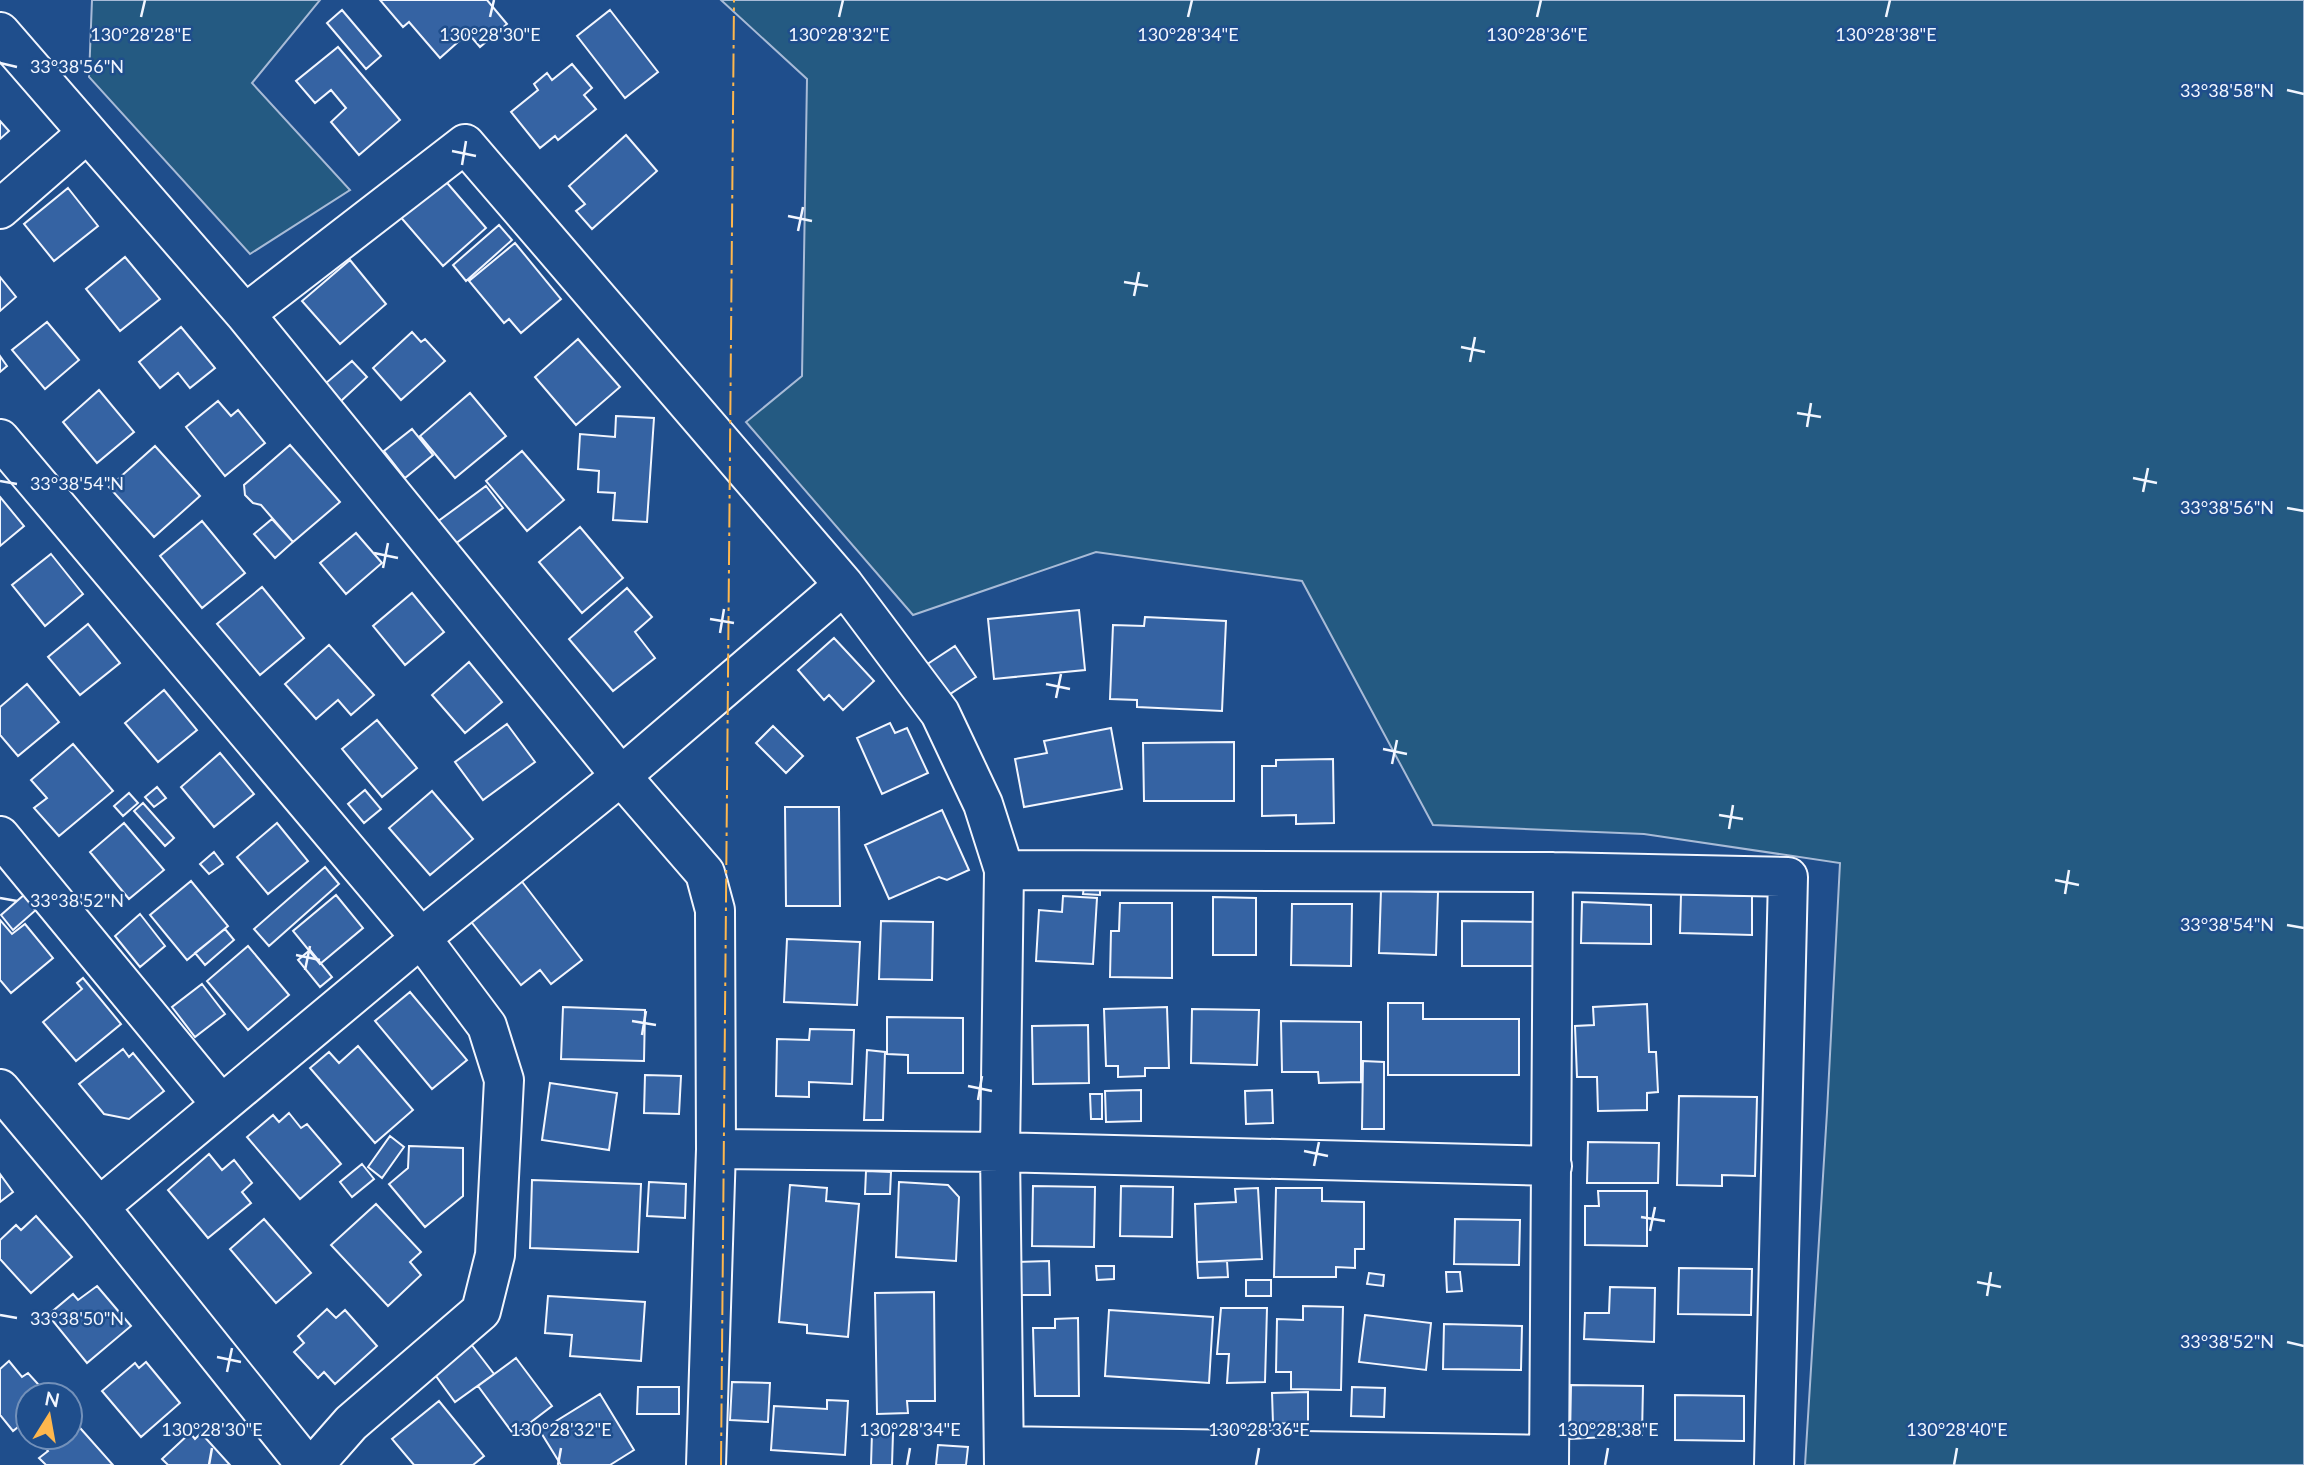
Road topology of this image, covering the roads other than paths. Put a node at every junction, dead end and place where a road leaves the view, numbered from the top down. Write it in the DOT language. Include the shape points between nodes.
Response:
graph roads {
  1 [pos="0,32"];
  2 [pos="86,134"];
  3 [pos="0,209"];
  4 [pos="245,314"];
  5 [pos="0,439"];
  6 [pos="844,585"];
  7 [pos="621,776"];
  8 [pos="0,836"];
  9 [pos="1004,870"];
  10 [pos="1553,872"];
  11 [pos="421,938"];
  12 [pos="0,1089"];
  13 [pos="221,1104"];
  14 [pos="716,1149"];
  15 [pos="1000,1152"];
  16 [pos="1552,1166"];
  17 [pos="99,1207"];
  18 [pos="1004,1455"];
  19 [pos="1549,1460"];
  20 [pos="306,1465"];
  21 [pos="314,1465"];
  22 [pos="706,1465"];
  23 [pos="1774,1465"];
  1 -- 2 [label="street"];
  2 -- 3 [label="street"];
  2 -- 4 [label="street"];
  4 -- 6 [label="street" via="465,144"];
  4 -- 7 [label="street"];
  5 -- 11 [label="street"];
  6 -- 7 [label="street"];
  6 -- 9 [label="street" via="940,713 983,804"];
  7 -- 11 [label="street"];
  7 -- 14 [label="street" via="705,873 715,910"];
  8 -- 13 [label="street"];
  9 -- 10 [label="street"];
  9 -- 15 [label="street"];
  10 -- 16 [label="street"];
  10 -- 23 [label="street" via="1787,877"];
  11 -- 13 [label="street"];
  11 -- 21 [label="street" via="487,1026 504,1080 495,1255 481,1311 352,1423"];
  12 -- 17 [label="street"];
  13 -- 17 [label="street"];
  14 -- 15 [label="street"];
  14 -- 22 [label="street"];
  15 -- 16 [label="street"];
  15 -- 18 [label="street"];
  16 -- 19 [label="street"];
  17 -- 20 [label="street"];
  18 -- 19 [label="street"];
}
